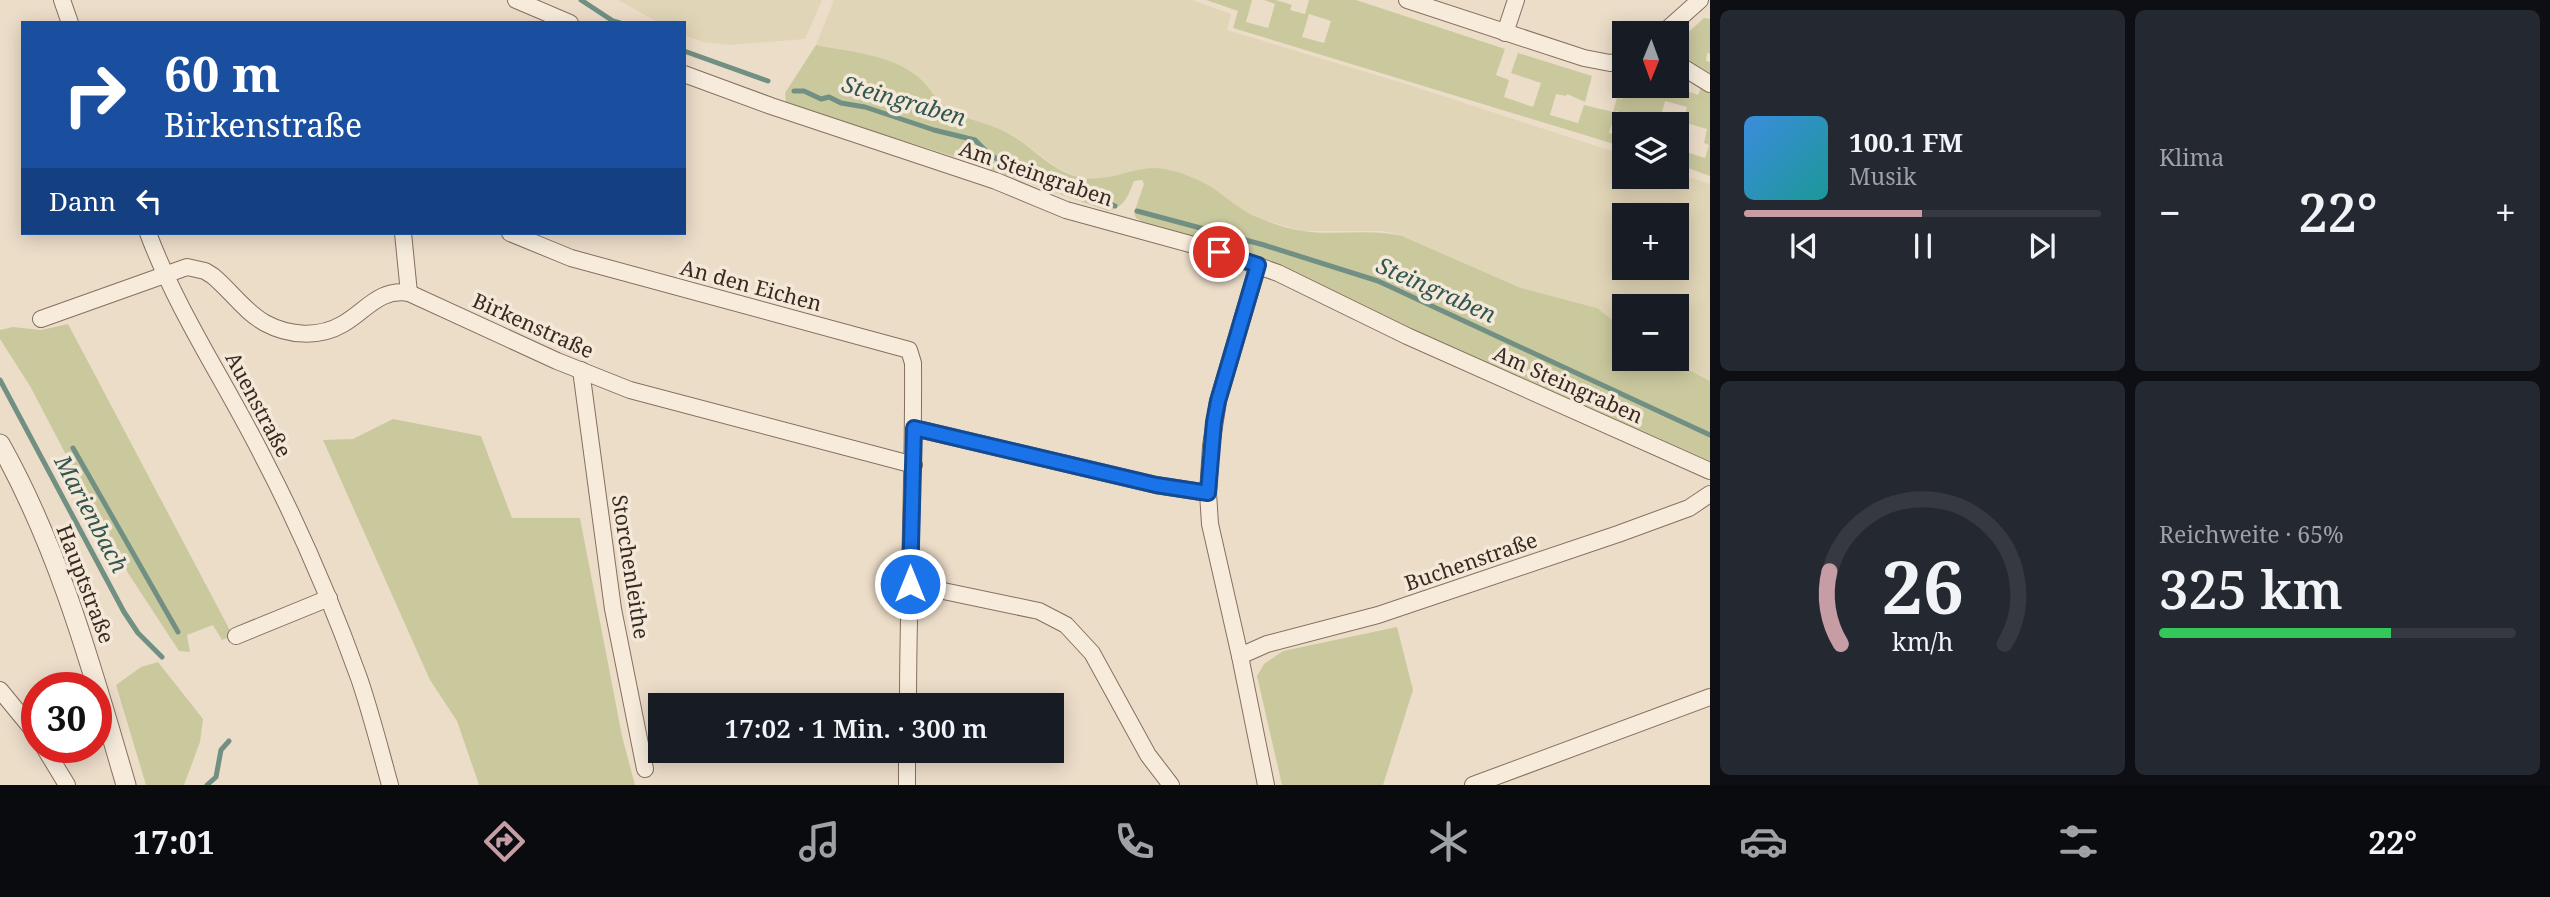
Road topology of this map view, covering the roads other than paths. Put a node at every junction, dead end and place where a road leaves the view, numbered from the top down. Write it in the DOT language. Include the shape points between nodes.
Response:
graph roads {
  1 [pos="62,0"];
  2 [pos="516,0"];
  3 [pos="1407,0"];
  4 [pos="1516,0"];
  5 [pos="1700,0"];
  6 [pos="69,21"];
  7 [pos="565,21"];
  8 [pos="1676,21"];
  9 [pos="1505,33"];
  10 [pos="1612,61"];
  11 [pos="1689,71"];
  12 [pos="686,75"];
  13 [pos="1710,84"];
  14 [pos="149,235"];
  15 [pos="402,235"];
  16 [pos="515,235"];
  17 [pos="1258,265"];
  18 [pos="164,275"];
  19 [pos="409,293"];
  20 [pos="41,319"];
  21 [pos="581,370"];
  22 [pos="914,428"];
  23 [pos="0,444"];
  24 [pos="914,465"];
  25 [pos="1710,471"];
  26 [pos="1208,493"];
  27 [pos="1710,494"];
  28 [pos="910,584"];
  29 [pos="329,598"];
  30 [pos="236,636"];
  31 [pos="1240,656"];
  32 [pos="0,690"];
  33 [pos="908,693"];
  34 [pos="1710,698"];
  35 [pos="21,716"];
  36 [pos="54,763"];
  37 [pos="907,763"];
  38 [pos="645,769"];
  39 [pos="67,785"];
  40 [pos="126,785"];
  41 [pos="390,785"];
  42 [pos="907,785"];
  43 [pos="1171,785"];
  44 [pos="1266,785"];
  45 [pos="1473,785"];
  1 -- 6 [label="street"];
  2 -- 7 [label="street"];
  3 -- 9 [label="street"];
  4 -- 9 [label="street"];
  5 -- 8 [label="street"];
  9 -- 10 [label="street" via="1595,61"];
  11 -- 13 [label="street"];
  12 -- 17 [label="street, Am Steingraben" via="996,181 1066,210"];
  14 -- 18 [label="street, Auenstraße"];
  15 -- 19 [label="street"];
  16 -- 22 [label="street, An den Eichen" via="571,258 909,350"];
  17 -- 25 [label="street, Am Steingraben"];
  17 -- 26 [label="street" via="1218,401"];
  18 -- 19 [label="street" via="187,267 205,271 255,316 295,333 327,331 382,295"];
  18 -- 20 [label="street"];
  18 -- 29 [label="street, Auenstraße" via="265,460"];
  19 -- 21 [label="street, Birkenstraße"];
  21 -- 24 [label="street, Birkenstraße" via="630,390"];
  21 -- 38 [label="street, Storchenleithe" via="611,598"];
  22 -- 24 [label="street"];
  22 -- 26 [label="street"];
  23 -- 40 [label="street, Hauptstraße" via="58,568"];
  24 -- 28 [label="street"];
  26 -- 31 [label="street" via="1210,524"];
  27 -- 31 [label="street, Buchenstraße" via="1689,508 1618,534"];
  28 -- 33 [label="street"];
  28 -- 43 [label="street" via="1039,611 1066,625 1092,653 1148,755"];
  29 -- 30 [label="street"];
  29 -- 41 [label="street, Auenstraße" via="360,680"];
  31 -- 44 [label="street"];
  32 -- 35 [label="street"];
  34 -- 45 [label="street"];
  36 -- 39 [label="street"];
  37 -- 42 [label="street"];
}
